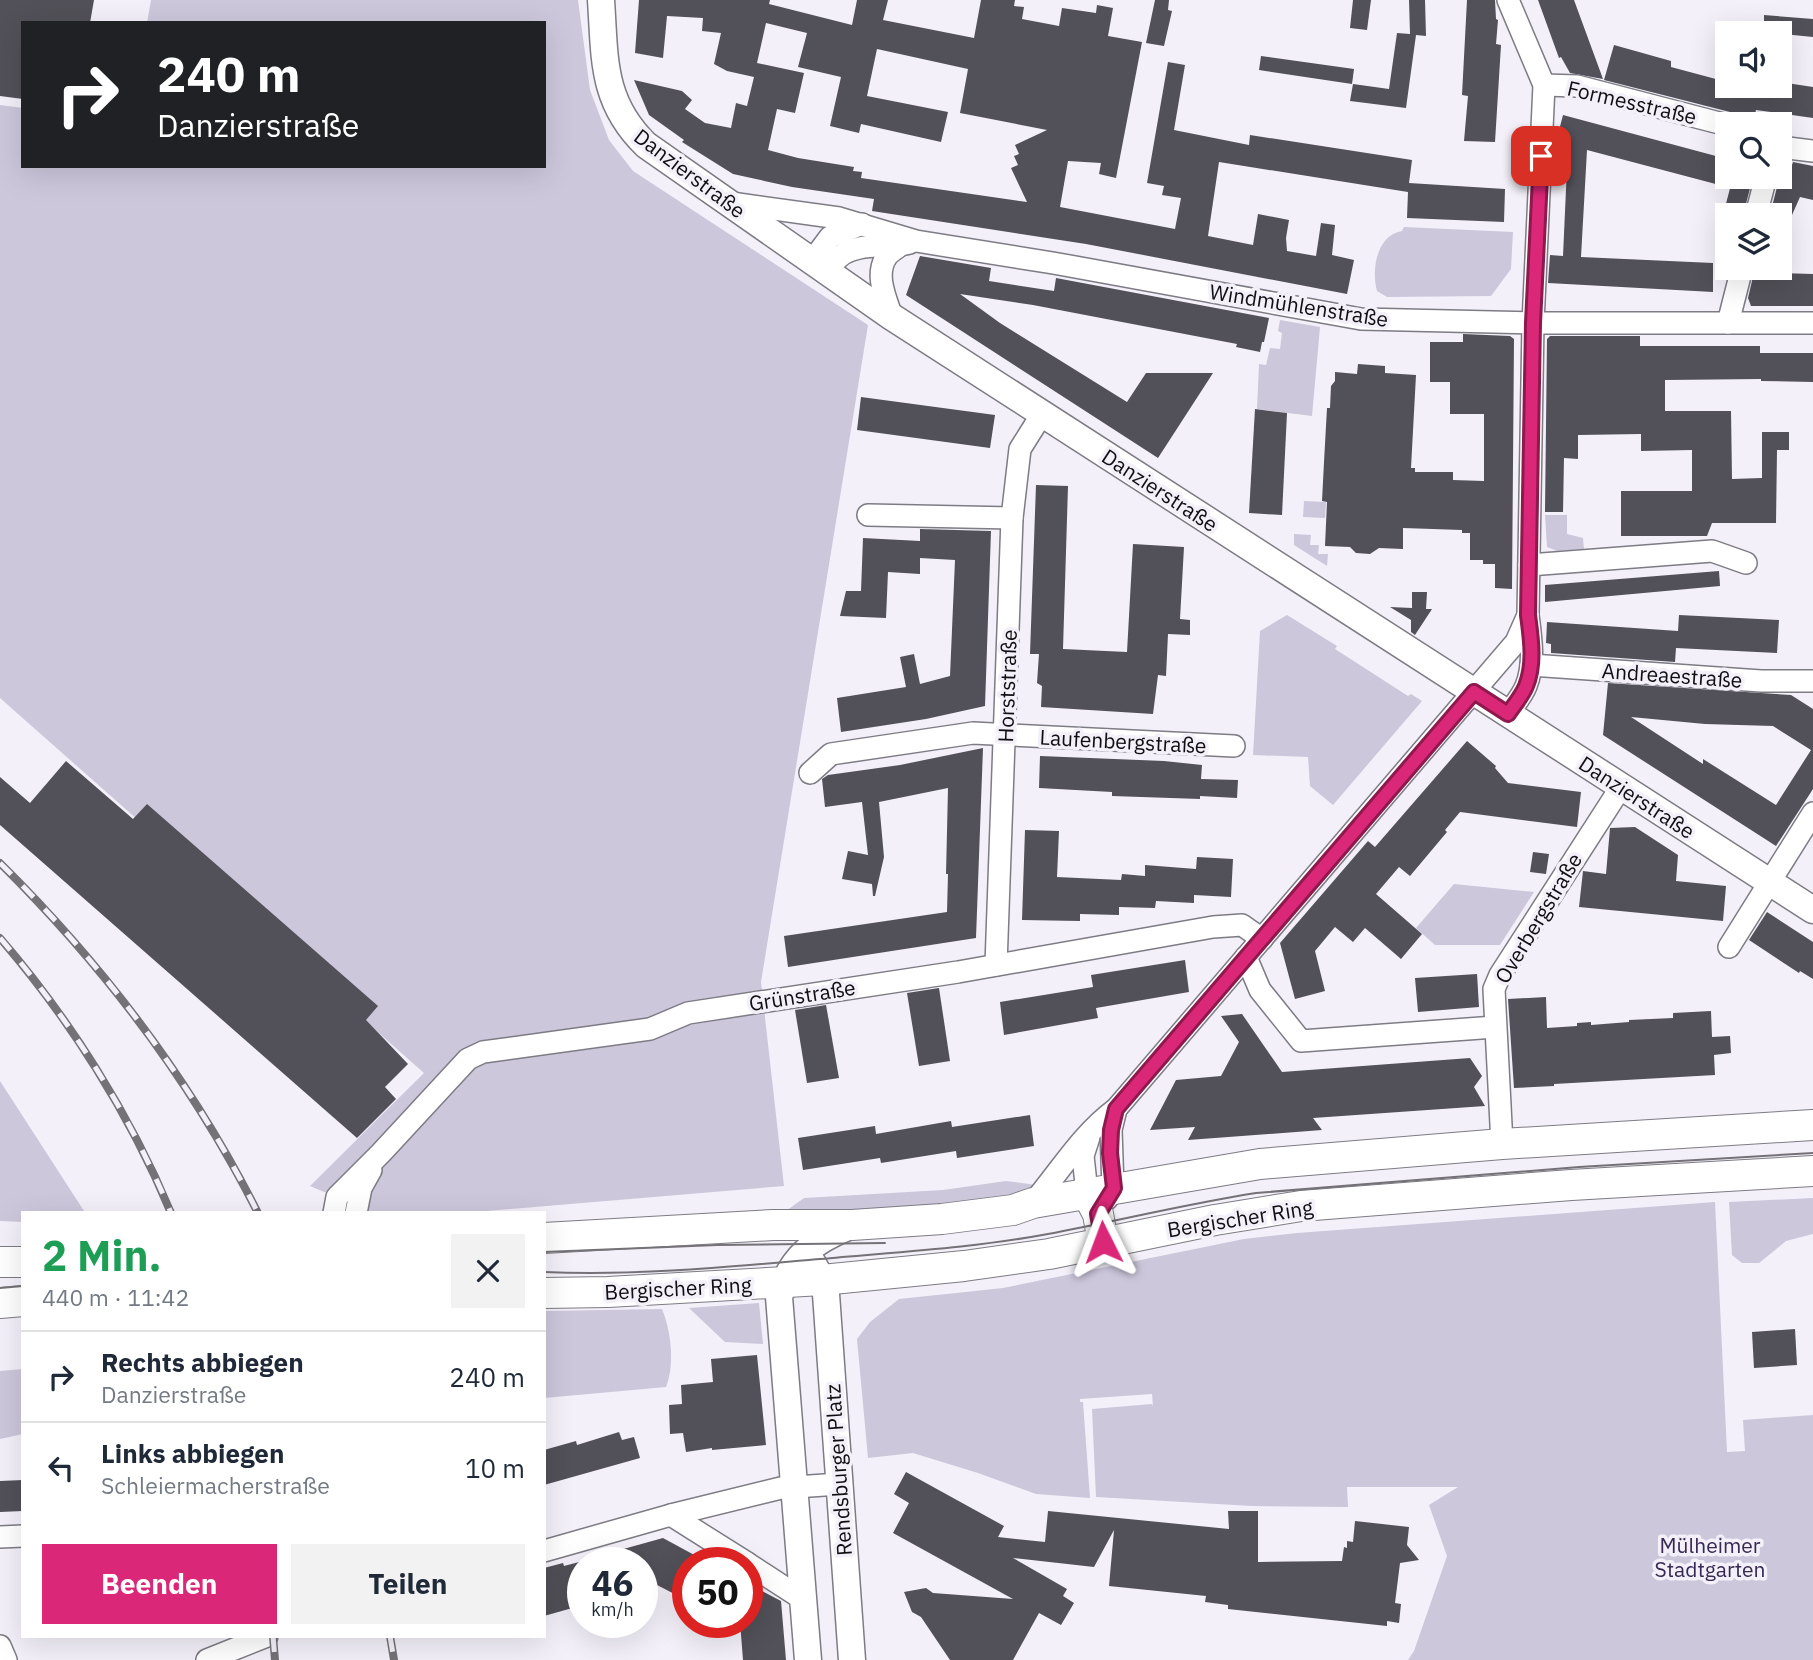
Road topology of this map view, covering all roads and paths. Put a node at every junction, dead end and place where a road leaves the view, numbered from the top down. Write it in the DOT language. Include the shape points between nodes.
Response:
graph roads {
  1 [pos="590,0"];
  2 [pos="601,0"];
  3 [pos="611,0"];
  4 [pos="1508,0"];
  5 [pos="604,46"];
  6 [pos="1544,85"];
  7 [pos="1715,122"];
  8 [pos="1792,148"];
  9 [pos="1813,151"];
  10 [pos="728,202"];
  11 [pos="862,224"];
  12 [pos="909,243"];
  13 [pos="820,267"];
  14 [pos="1739,280"];
  15 [pos="892,317"];
  16 [pos="1533,323"];
  17 [pos="1728,323"];
  18 [pos="1813,323"];
  19 [pos="1042,415"];
  20 [pos="868,515"];
  21 [pos="1012,518"];
  22 [pos="1746,562"];
  23 [pos="1529,565"];
  24 [pos="1528,615"];
  25 [pos="1531,665"];
  26 [pos="1813,681"];
  27 [pos="1474,692"];
  28 [pos="1508,714"];
  29 [pos="1006,734"];
  30 [pos="1234,746"];
  31 [pos="810,773"];
  32 [pos="1621,787"];
  33 [pos="1813,813"];
  34 [pos="1768,882"];
  35 [pos="1813,910"];
  36 [pos="1262,939"];
  37 [pos="1729,947"];
  38 [pos="1246,957"];
  39 [pos="996,965"];
  40 [pos="1495,1027"];
  41 [pos="1116,1109"];
  42 [pos="1813,1125"];
  43 [pos="1091,1132"];
  44 [pos="1502,1144"];
  45 [pos="381,1153"];
  46 [pos="1813,1171"];
  47 [pos="1033,1203"];
  48 [pos="331,1208"];
  49 [pos="1101,1210"];
  50 [pos="356,1211"];
  51 [pos="773,1225"];
  52 [pos="852,1225"];
  53 [pos="546,1238"];
  54 [pos="805,1252"];
  55 [pos="0,1262"];
  56 [pos="21,1262"];
  57 [pos="822,1280"];
  58 [pos="784,1282"];
  59 [pos="546,1293"];
  60 [pos="21,1300"];
  61 [pos="0,1303"];
  62 [pos="839,1484"];
  63 [pos="794,1487"];
  64 [pos="671,1515"];
  65 [pos="21,1536"];
  66 [pos="0,1537"];
  67 [pos="722,1547"];
  68 [pos="546,1550"];
  69 [pos="763,1573"];
  70 [pos="804,1600"];
  71 [pos="262,1638"];
  72 [pos="0,1646"];
  73 [pos="6,1660"];
  74 [pos="207,1660"];
  75 [pos="808,1660"];
  76 [pos="852,1660"];
  1 -- 5 [label="street"];
  2 -- 5 [label="street, Danzierstraße"];
  3 -- 5 [label="street"];
  4 -- 6 [label="street, Formesstraße"];
  5 -- 10 [label="street, Danzierstraße" via="609,86 629,129"];
  6 -- 7 [label="street, Formesstraße" via="1577,86"];
  6 -- 16 [label="street"];
  8 -- 9 [label="street"];
  10 -- 11 [label="street, Windmühlenstraße"];
  10 -- 13 [label="street, Danzierstraße"];
  11 -- 12 [label="street, Windmühlenstraße"];
  11 -- 13 [label="street" via="830,237"];
  12 -- 13 [label="street, Windmühlenstraße" via="848,252"];
  12 -- 15 [label="street" via="887,256 882,270 881,287"];
  12 -- 16 [label="street, Windmühlenstraße" via="1361,319"];
  13 -- 15 [label="street, Danzierstraße"];
  14 -- 17 [label="street"];
  15 -- 19 [label="street, Danzierstraße"];
  16 -- 17 [label="street, Windmühlenstraße"];
  16 -- 23 [label="street"];
  17 -- 18 [label="street, Windmühlenstraße"];
  19 -- 21 [label="street, Horststraße" via="1020,449"];
  19 -- 27 [label="street, Danzierstraße"];
  20 -- 21 [label="street"];
  21 -- 29 [label="street, Horststraße"];
  22 -- 23 [label="street" via="1712,551"];
  23 -- 24 [label="street"];
  24 -- 25 [label="street"];
  24 -- 27 [label="street" via="1516,642"];
  25 -- 26 [label="street, Andreaestraße"];
  25 -- 28 [label="street" via="1526,687"];
  27 -- 28 [label="street, Danzierstraße"];
  27 -- 36 [label="street"];
  28 -- 32 [label="street, Danzierstraße"];
  29 -- 30 [label="street, Laufenbergstraße"];
  29 -- 31 [label="street, Laufenbergstraße" via="973,733 831,754"];
  29 -- 39 [label="street, Horststraße"];
  32 -- 34 [label="street, Danzierstraße"];
  32 -- 40 [label="street, Overbergstraße" via="1500,975 1494,989"];
  33 -- 34 [label="street"];
  34 -- 35 [label="street, Danzierstraße"];
  34 -- 37 [label="street"];
  36 -- 38 [label="street"];
  36 -- 39 [label="street, Grünstraße" via="1242,925 1213,927"];
  38 -- 40 [label="street" via="1261,990 1301,1041"];
  38 -- 41 [label="street"];
  39 -- 45 [label="street, Grünstraße" via="688,1013 650,1029 484,1052 468,1059"];
  40 -- 44 [label="street, Overbergstraße"];
  41 -- 43 [label="street"];
  41 -- 49 [label="street"];
  42 -- 44 [label="main road, Bergischer Ring"];
  43 -- 47 [label="street"];
  43 -- 49 [label="street" via="1083,1156"];
  44 -- 49 [label="main road, Bergischer Ring" via="1259,1164"];
  45 -- 48 [label="street, Grünstraße"];
  45 -- 50 [label="street, Grünstraße" via="360,1188"];
  46 -- 49 [label="main road, Bergischer Ring" via="1301,1206 1215,1220"];
  47 -- 49 [label="main road, Bergischer Ring"];
  47 -- 52 [label="main road, Bergischer Ring" via="942,1219"];
  49 -- 57 [label="main road, Bergischer Ring" via="1049,1254"];
  51 -- 52 [label="main road, Bergischer Ring"];
  51 -- 53 [label="main road, Bergischer Ring"];
  51 -- 54 [label="street" via="794,1238"];
  52 -- 54 [label="street" via="824,1236"];
  54 -- 57 [label="street"];
  54 -- 58 [label="street"];
  55 -- 56 [label="main road"];
  57 -- 58 [label="main road, Bergischer Ring"];
  57 -- 62 [label="street, Rendsburger Platz"];
  58 -- 59 [label="main road, Bergischer Ring"];
  58 -- 63 [label="street" via="779,1297"];
  60 -- 61 [label="main road"];
  62 -- 63 [label="street"];
  62 -- 76 [label="street, Rendsburger Platz"];
  63 -- 64 [label="street"];
  63 -- 70 [label="street"];
  64 -- 67 [label="street"];
  64 -- 68 [label="street"];
  65 -- 66 [label="street"];
  69 -- 70 [label="street"];
  70 -- 75 [label="street"];
  71 -- 74 [label="street"];
  72 -- 73 [label="street"];
}
